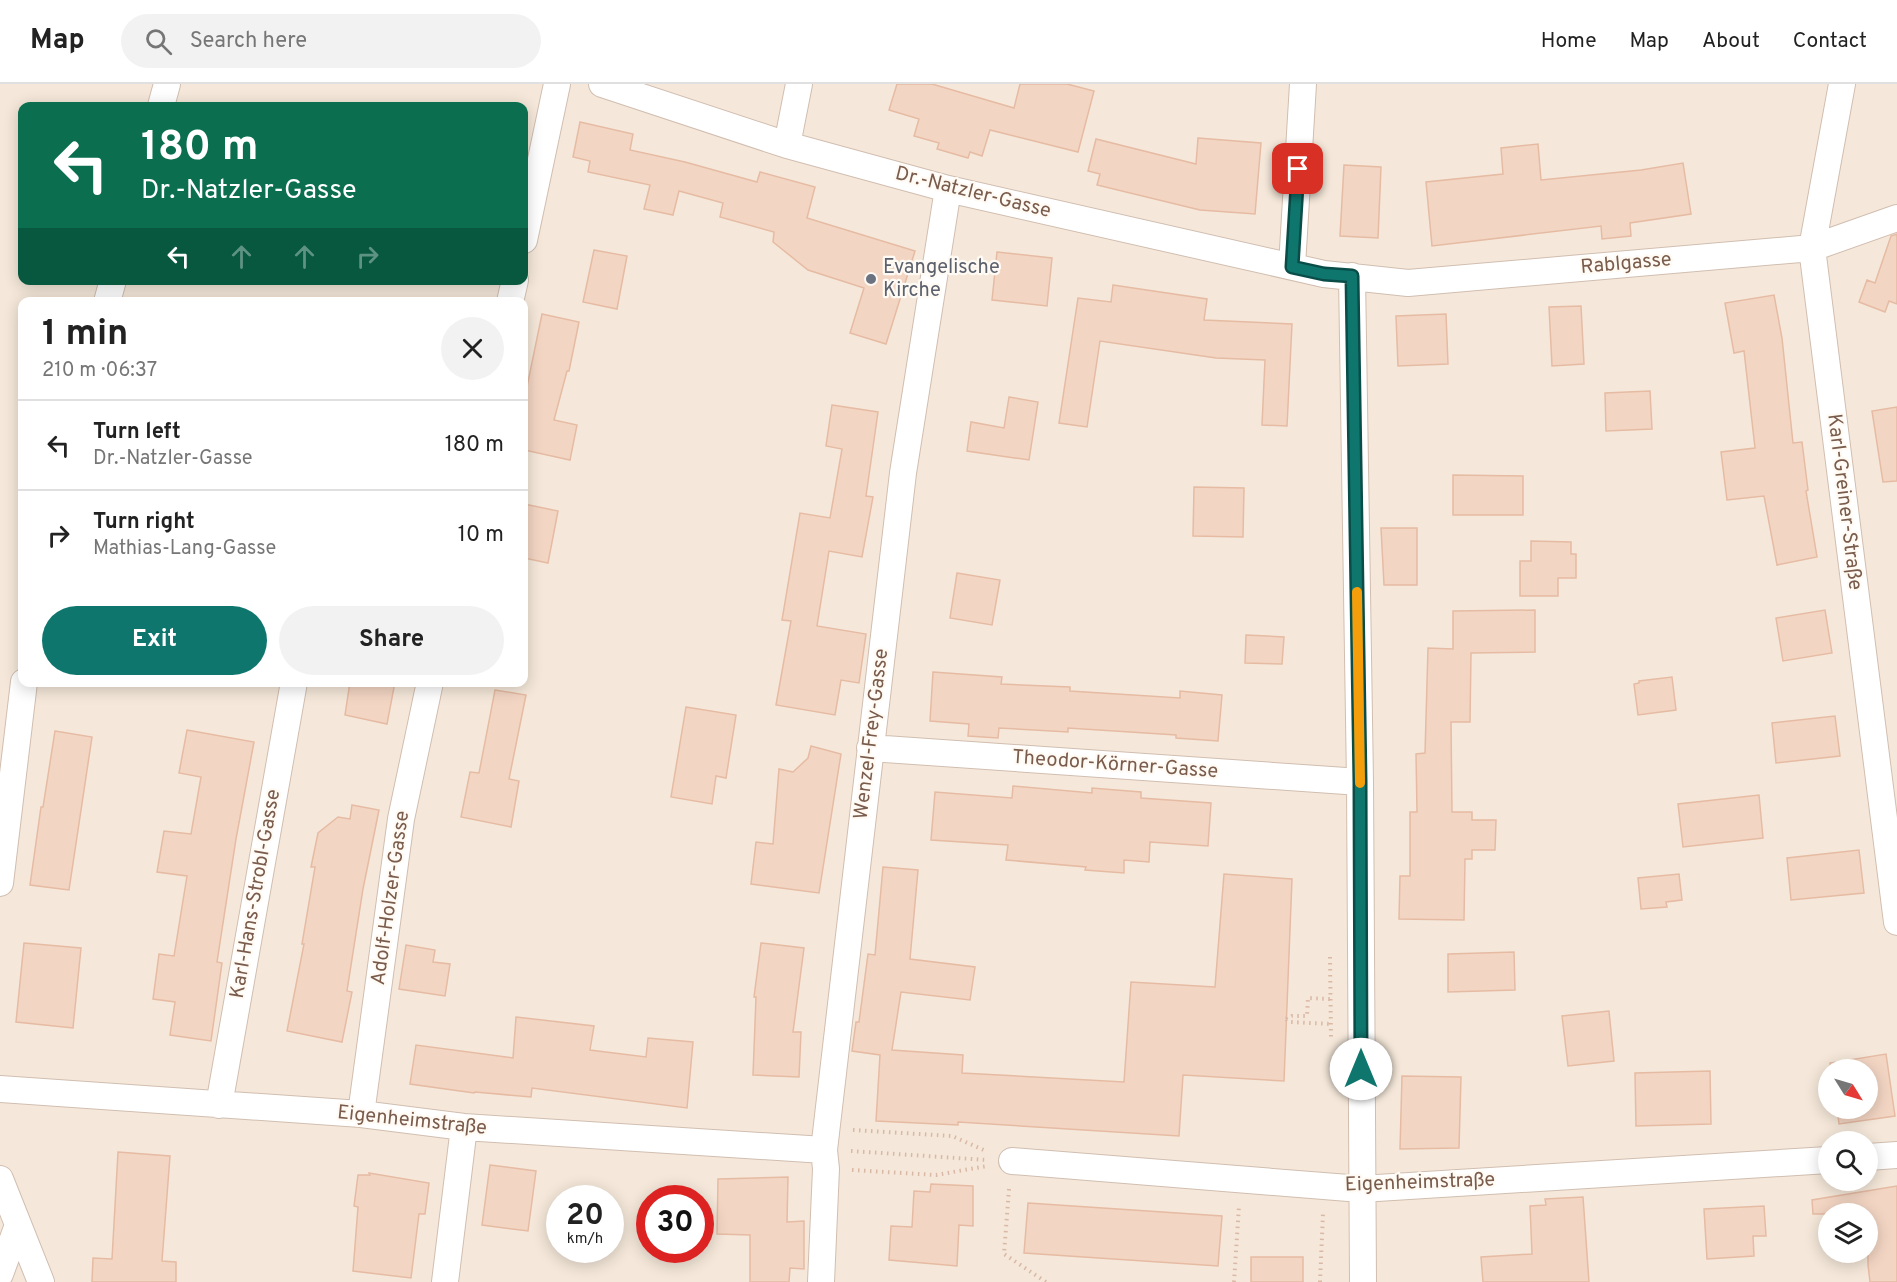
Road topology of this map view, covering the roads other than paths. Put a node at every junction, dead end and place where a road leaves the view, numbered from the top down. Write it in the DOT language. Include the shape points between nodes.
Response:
graph roads {
  1 [pos="167,84"];
  2 [pos="557,84"];
  3 [pos="602,84"];
  4 [pos="799,84"];
  5 [pos="1303,84"];
  6 [pos="1842,84"];
  7 [pos="162,102"];
  8 [pos="787,144"];
  9 [pos="948,189"];
  10 [pos="1897,218"];
  11 [pos="528,221"];
  12 [pos="1812,248"];
  13 [pos="1292,267"];
  14 [pos="1352,276"];
  15 [pos="23,687"];
  16 [pos="293,687"];
  17 [pos="429,687"];
  18 [pos="870,748"];
  19 [pos="1360,782"];
  20 [pos="0,883"];
  21 [pos="1897,922"];
  22 [pos="0,1089"];
  23 [pos="219,1105"];
  24 [pos="361,1114"];
  25 [pos="465,1127"];
  26 [pos="825,1149"];
  27 [pos="1897,1155"];
  28 [pos="1878,1156"];
  29 [pos="1012,1161"];
  30 [pos="1818,1161"];
  31 [pos="0,1179"];
  32 [pos="1361,1189"];
  33 [pos="18,1225"];
  34 [pos="0,1274"];
  35 [pos="41,1282"];
  36 [pos="445,1282"];
  37 [pos="821,1282"];
  38 [pos="1363,1282"];
  1 -- 7 [label="street"];
  2 -- 11 [label="street"];
  3 -- 8 [label="street, Dr.-Natzler-Gasse"];
  4 -- 8 [label="street"];
  5 -- 13 [label="street"];
  6 -- 12 [label="street, Karl-Greiner-Straße"];
  8 -- 9 [label="street, Dr.-Natzler-Gasse"];
  9 -- 13 [label="street, Dr.-Natzler-Gasse"];
  9 -- 18 [label="street, Wenzel-Frey-Gasse" via="903,473"];
  10 -- 12 [label="street, Rablgasse"];
  12 -- 14 [label="street, Rablgasse" via="1408,283"];
  12 -- 21 [label="street, Karl-Greiner-Straße"];
  13 -- 14 [label="street, Dr.-Natzler-Gasse"];
  14 -- 19 [label="street"];
  15 -- 20 [label="street"];
  16 -- 23 [label="street, Karl-Hans-Strobl-Gasse"];
  17 -- 24 [label="street, Adolf-Holzer-Gasse" via="401,819"];
  18 -- 19 [label="street, Theodor-Körner-Gasse"];
  18 -- 26 [label="street, Wenzel-Frey-Gasse"];
  19 -- 32 [label="street"];
  22 -- 23 [label="street, Eigenheimstraße"];
  23 -- 24 [label="street, Eigenheimstraße"];
  24 -- 25 [label="street, Eigenheimstraße"];
  25 -- 26 [label="street, Eigenheimstraße"];
  25 -- 36 [label="street"];
  26 -- 37 [label="street, Wenzel-Frey-Gasse"];
  27 -- 28 [label="street"];
  29 -- 32 [label="street, Eigenheimstraße"];
  30 -- 32 [label="street, Eigenheimstraße"];
  31 -- 33 [label="street"];
  32 -- 38 [label="street"];
  33 -- 34 [label="street"];
  33 -- 35 [label="street"];
}
